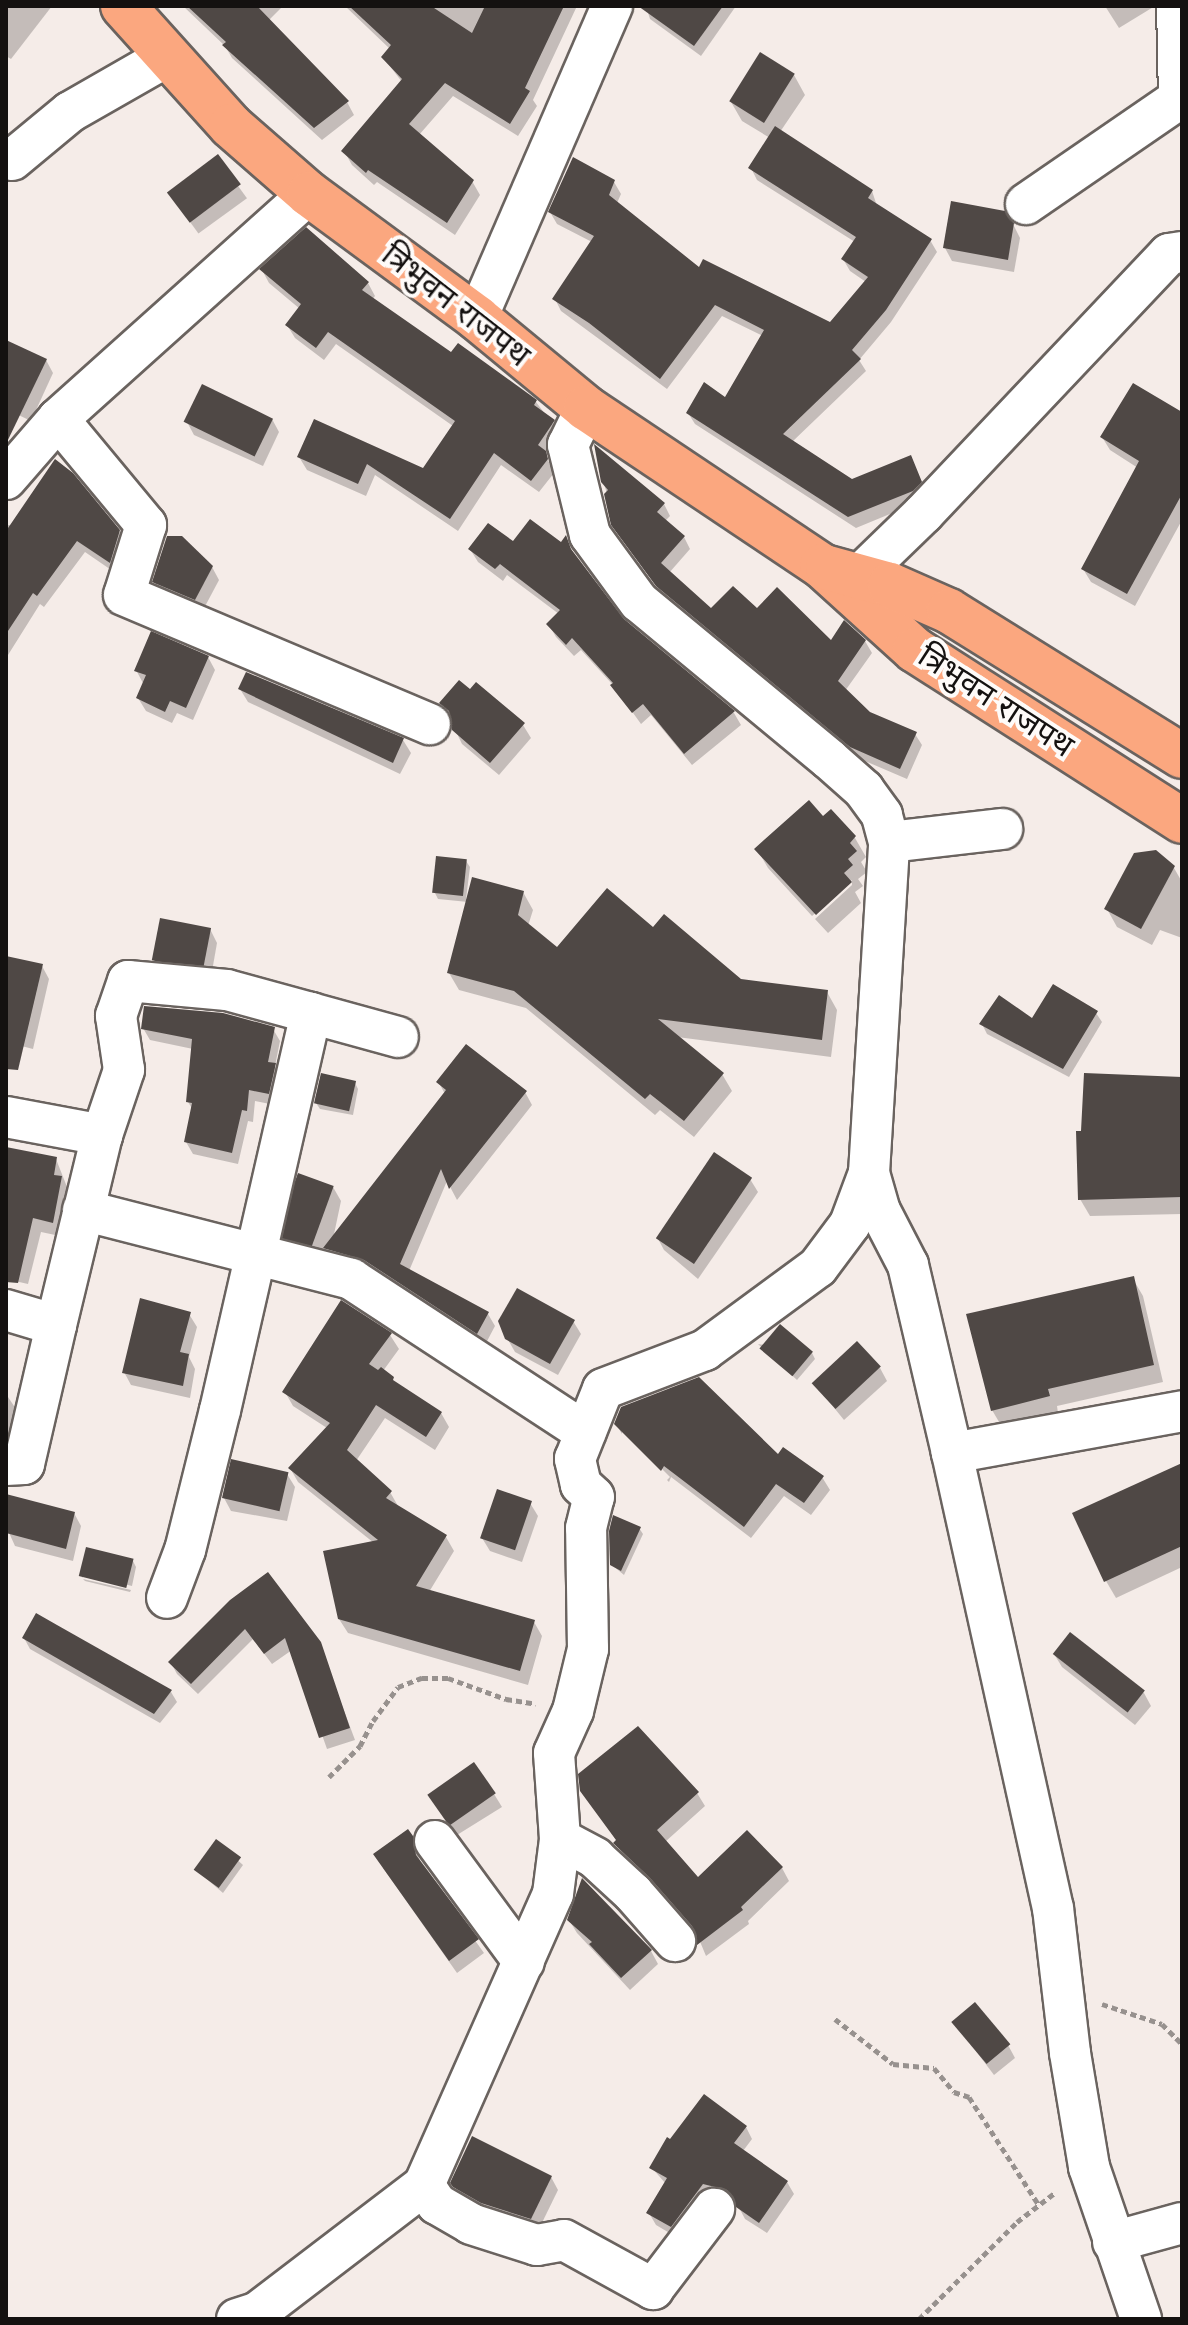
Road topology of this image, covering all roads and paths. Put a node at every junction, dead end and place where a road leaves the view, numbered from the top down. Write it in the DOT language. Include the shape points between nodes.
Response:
graph roads {
  1 [pos="123,6"];
  2 [pos="612,6"];
  3 [pos="1177,6"];
  4 [pos="166,57"];
  5 [pos="12,160"];
  6 [pos="309,194"];
  7 [pos="1026,204"];
  8 [pos="1182,252"];
  9 [pos="477,318"];
  10 [pos="586,408"];
  11 [pos="58,419"];
  12 [pos="6,479"];
  13 [pos="840,571"];
  14 [pos="430,724"];
  15 [pos="1182,756"];
  16 [pos="1182,821"];
  17 [pos="1002,829"];
  18 [pos="889,842"];
  19 [pos="311,1013"];
  20 [pos="398,1037"];
  21 [pos="6,1117"];
  22 [pos="102,1135"];
  23 [pos="869,1173"];
  24 [pos="83,1210"];
  25 [pos="257,1255"];
  26 [pos="6,1310"];
  27 [pos="56,1325"];
  28 [pos="1182,1411"];
  29 [pos="585,1432"];
  30 [pos="952,1453"];
  31 [pos="6,1465"];
  32 [pos="167,1598"];
  33 [pos="573,1711"];
  34 [pos="329,1777"];
  35 [pos="560,1839"];
  36 [pos="435,1841"];
  37 [pos="675,1941"];
  38 [pos="524,1962"];
  39 [pos="1065,1997"];
  40 [pos="835,2019"];
  41 [pos="1182,2044"];
  42 [pos="1089,2167"];
  43 [pos="424,2185"];
  44 [pos="1039,2205"];
  45 [pos="714,2209"];
  46 [pos="1182,2223"];
  47 [pos="1113,2242"];
  48 [pos="256,2317"];
  49 [pos="919,2319"];
  50 [pos="1141,2319"];
  1 -- 4 [label="highway, त्रिभुवन राजपथ"];
  2 -- 9 [label="street"];
  3 -- 7 [label="street" via="1179,99"];
  4 -- 5 [label="street" via="70,112"];
  4 -- 6 [label="highway, त्रिभुवन राजपथ" via="231,126"];
  6 -- 9 [label="highway, त्रिभुवन राजपथ"];
  6 -- 11 [label="street"];
  8 -- 13 [label="street" via="1169,254 923,514"];
  9 -- 10 [label="highway, त्रिभुवन राजपथ"];
  10 -- 13 [label="highway, त्रिभुवन राजपथ"];
  10 -- 18 [label="street" via="568,445 590,535 639,602 864,790 882,815"];
  11 -- 12 [label="street"];
  11 -- 14 [label="street" via="146,525 124,595"];
  13 -- 15 [label="highway, त्रिभुवन राजपथ" via="890,585 949,611"];
  13 -- 16 [label="highway, त्रिभुवन राजपथ" via="915,650"];
  17 -- 18 [label="street"];
  18 -- 23 [label="street"];
  19 -- 20 [label="street"];
  19 -- 22 [label="street" via="227,990 128,981 116,1016 124,1070"];
  19 -- 25 [label="street"];
  21 -- 22 [label="street"];
  22 -- 24 [label="street"];
  23 -- 29 [label="street" via="850,1224 818,1267 705,1350 603,1389"];
  23 -- 30 [label="street" via="880,1211 908,1265"];
  24 -- 25 [label="street"];
  24 -- 27 [label="street"];
  25 -- 29 [label="street" via="351,1279"];
  25 -- 32 [label="street" via="185,1550"];
  26 -- 27 [label="street"];
  27 -- 31 [label="street" via="24,1464"];
  28 -- 30 [label="street"];
  29 -- 33 [label="street" via="575,1459 581,1485 594,1497 586,1528 588,1649"];
  30 -- 39 [label="street" via="1053,1908"];
  33 -- 34 [label="path" via="506,1699 448,1678 422,1678 398,1687 360,1746"];
  33 -- 35 [label="street" via="554,1753"];
  35 -- 37 [label="street" via="595,1858"];
  35 -- 38 [label="street" via="553,1894"];
  36 -- 38 [label="street"];
  38 -- 43 [label="street"];
  39 -- 41 [label="path" via="1092,2000 1162,2024"];
  39 -- 42 [label="street"];
  40 -- 44 [label="path" via="893,2064 934,2068 954,2092 969,2097"];
  42 -- 44 [label="path"];
  42 -- 47 [label="street"];
  43 -- 45 [label="street" via="437,2204 471,2224 537,2245 564,2240 653,2289"];
  43 -- 48 [label="street"];
  44 -- 49 [label="path"];
  46 -- 47 [label="street"];
  47 -- 50 [label="street"];
}
